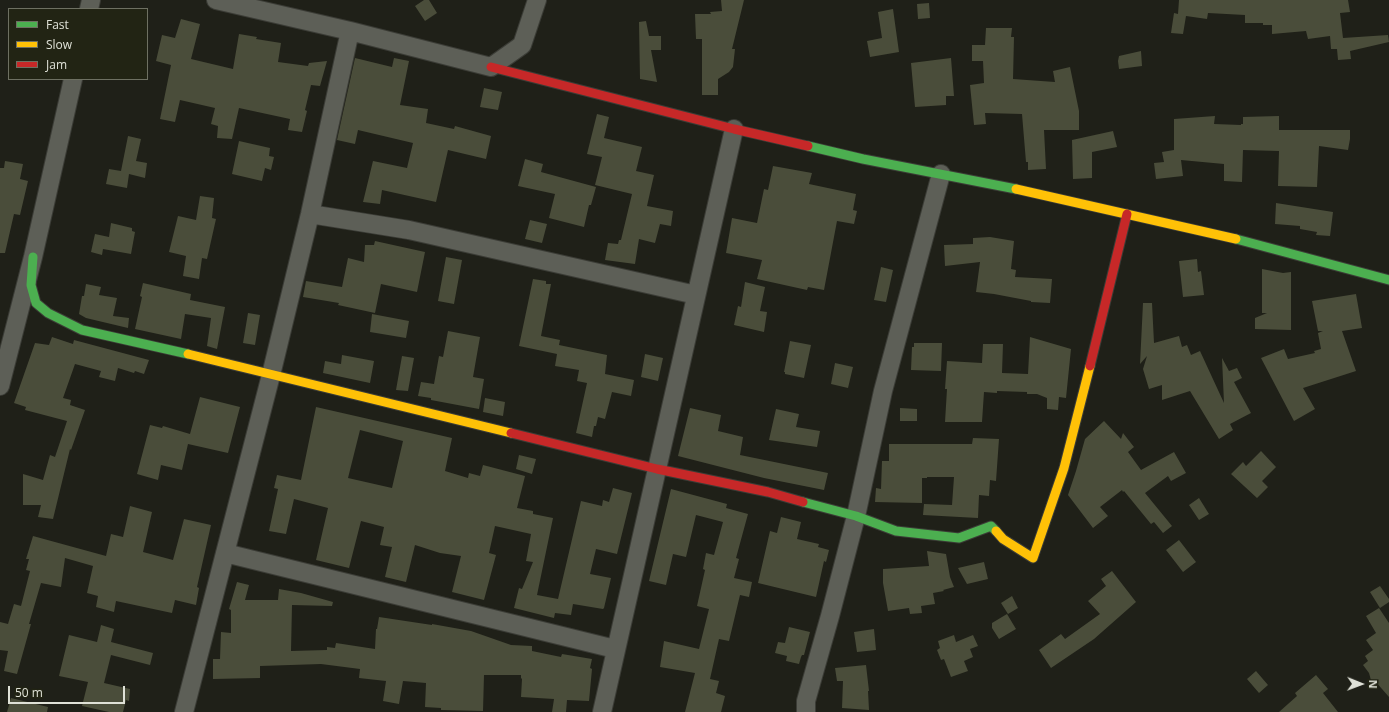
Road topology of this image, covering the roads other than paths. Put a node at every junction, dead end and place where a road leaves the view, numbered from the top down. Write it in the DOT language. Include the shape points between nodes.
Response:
graph roads {
  1 [pos="216,0"];
  2 [pos="537,0"];
  3 [pos="350,31"];
  4 [pos="491,66"];
  5 [pos="73,80"];
  6 [pos="734,129"];
  7 [pos="941,174"];
  8 [pos="310,214"];
  9 [pos="1127,214"];
  10 [pos="33,257"];
  11 [pos="1389,280"];
  12 [pos="696,295"];
  13 [pos="8,326"];
  14 [pos="271,375"];
  15 [pos="0,386"];
  16 [pos="656,469"];
  17 [pos="856,516"];
  18 [pos="225,554"];
  19 [pos="616,649"];
  20 [pos="184,712"];
  21 [pos="602,712"];
  22 [pos="806,712"];
  1 -- 3 [label="street"];
  2 -- 4 [label="street" via="522,45"];
  3 -- 4 [label="street"];
  3 -- 8 [label="street"];
  4 -- 6 [label="street"];
  5 -- 10 [label="street"];
  6 -- 7 [label="street"];
  6 -- 12 [label="street"];
  7 -- 9 [label="street"];
  7 -- 17 [label="street" via="883,391"];
  8 -- 12 [label="street" via="409,230"];
  8 -- 14 [label="street"];
  9 -- 11 [label="street" via="1215,233"];
  9 -- 17 [label="street" via="1064,468 1033,558 1003,539 991,526 959,538 896,531"];
  10 -- 13 [label="street"];
  10 -- 14 [label="street" via="32,285 36,303 48,313 82,330"];
  12 -- 16 [label="street"];
  13 -- 15 [label="street"];
  14 -- 16 [label="street"];
  14 -- 18 [label="street"];
  16 -- 17 [label="street" via="768,492"];
  16 -- 19 [label="street"];
  17 -- 22 [label="street" via="806,702"];
  18 -- 19 [label="street"];
  18 -- 20 [label="street"];
  19 -- 21 [label="street"];
}
